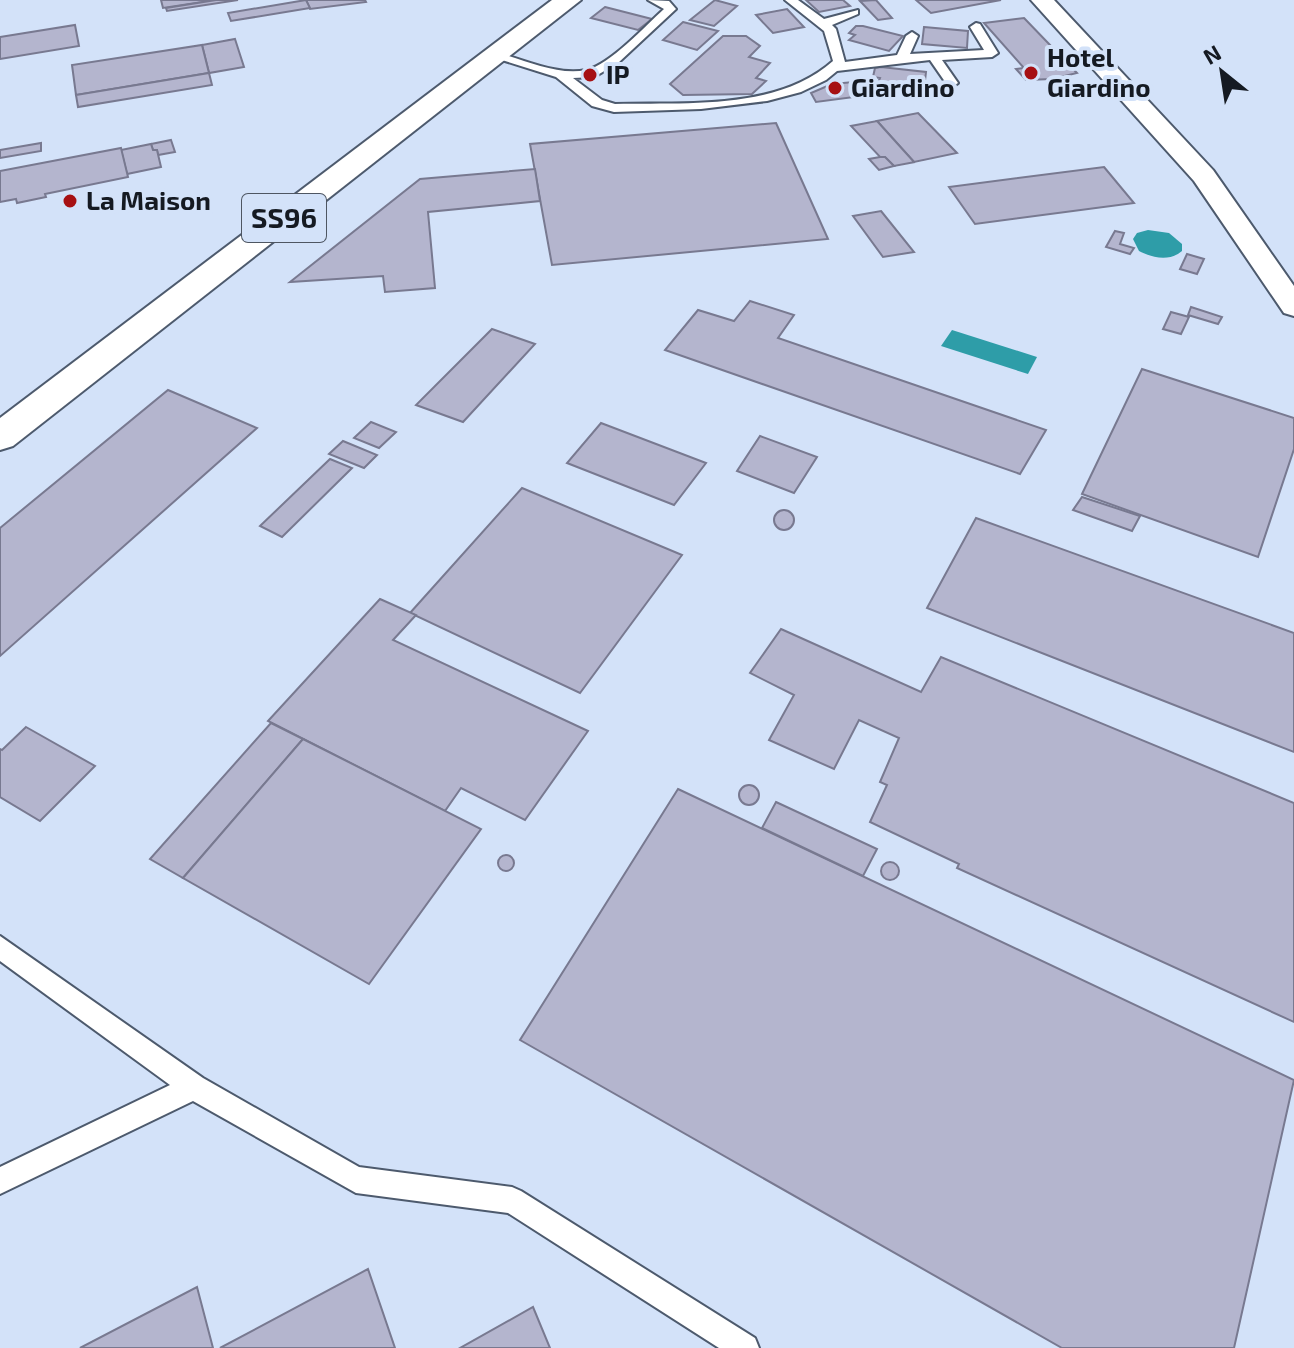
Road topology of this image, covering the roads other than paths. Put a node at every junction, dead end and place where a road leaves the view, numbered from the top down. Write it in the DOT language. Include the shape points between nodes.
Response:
graph roads {
  1 [pos="534,0"];
  2 [pos="568,0"];
  3 [pos="654,0"];
  4 [pos="791,0"];
  5 [pos="1042,0"];
  6 [pos="854,12"];
  7 [pos="823,24"];
  8 [pos="976,27"];
  9 [pos="912,36"];
  10 [pos="495,56"];
  11 [pos="933,56"];
  12 [pos="902,58"];
  13 [pos="836,67"];
  14 [pos="560,74"];
  15 [pos="952,83"];
  16 [pos="1294,307"];
  17 [pos="0,400"];
  18 [pos="0,437"];
  19 [pos="0,947"];
  20 [pos="194,1087"];
  21 [pos="0,1181"];
  22 [pos="745,1348"];
  1 -- 17 [label="main road, SS96"];
  2 -- 10 [label="main road, SS96"];
  3 -- 14 [label="lane" via="670,9 614,60 590,74"];
  4 -- 7 [label="lane"];
  5 -- 16 [label="street" via="1204,176"];
  6 -- 7 [label="lane"];
  7 -- 13 [label="lane" via="836,46"];
  8 -- 11 [label="lane" via="992,53"];
  9 -- 12 [label="lane"];
  10 -- 14 [label="lane"];
  10 -- 18 [label="main road, SS96"];
  11 -- 12 [label="lane"];
  11 -- 15 [label="lane"];
  12 -- 13 [label="lane"];
  13 -- 14 [label="lane" via="766,98 614,108 597,103"];
  19 -- 20 [label="lane"];
  20 -- 21 [label="lane"];
  20 -- 22 [label="lane" via="356,1180 512,1200"];
}
